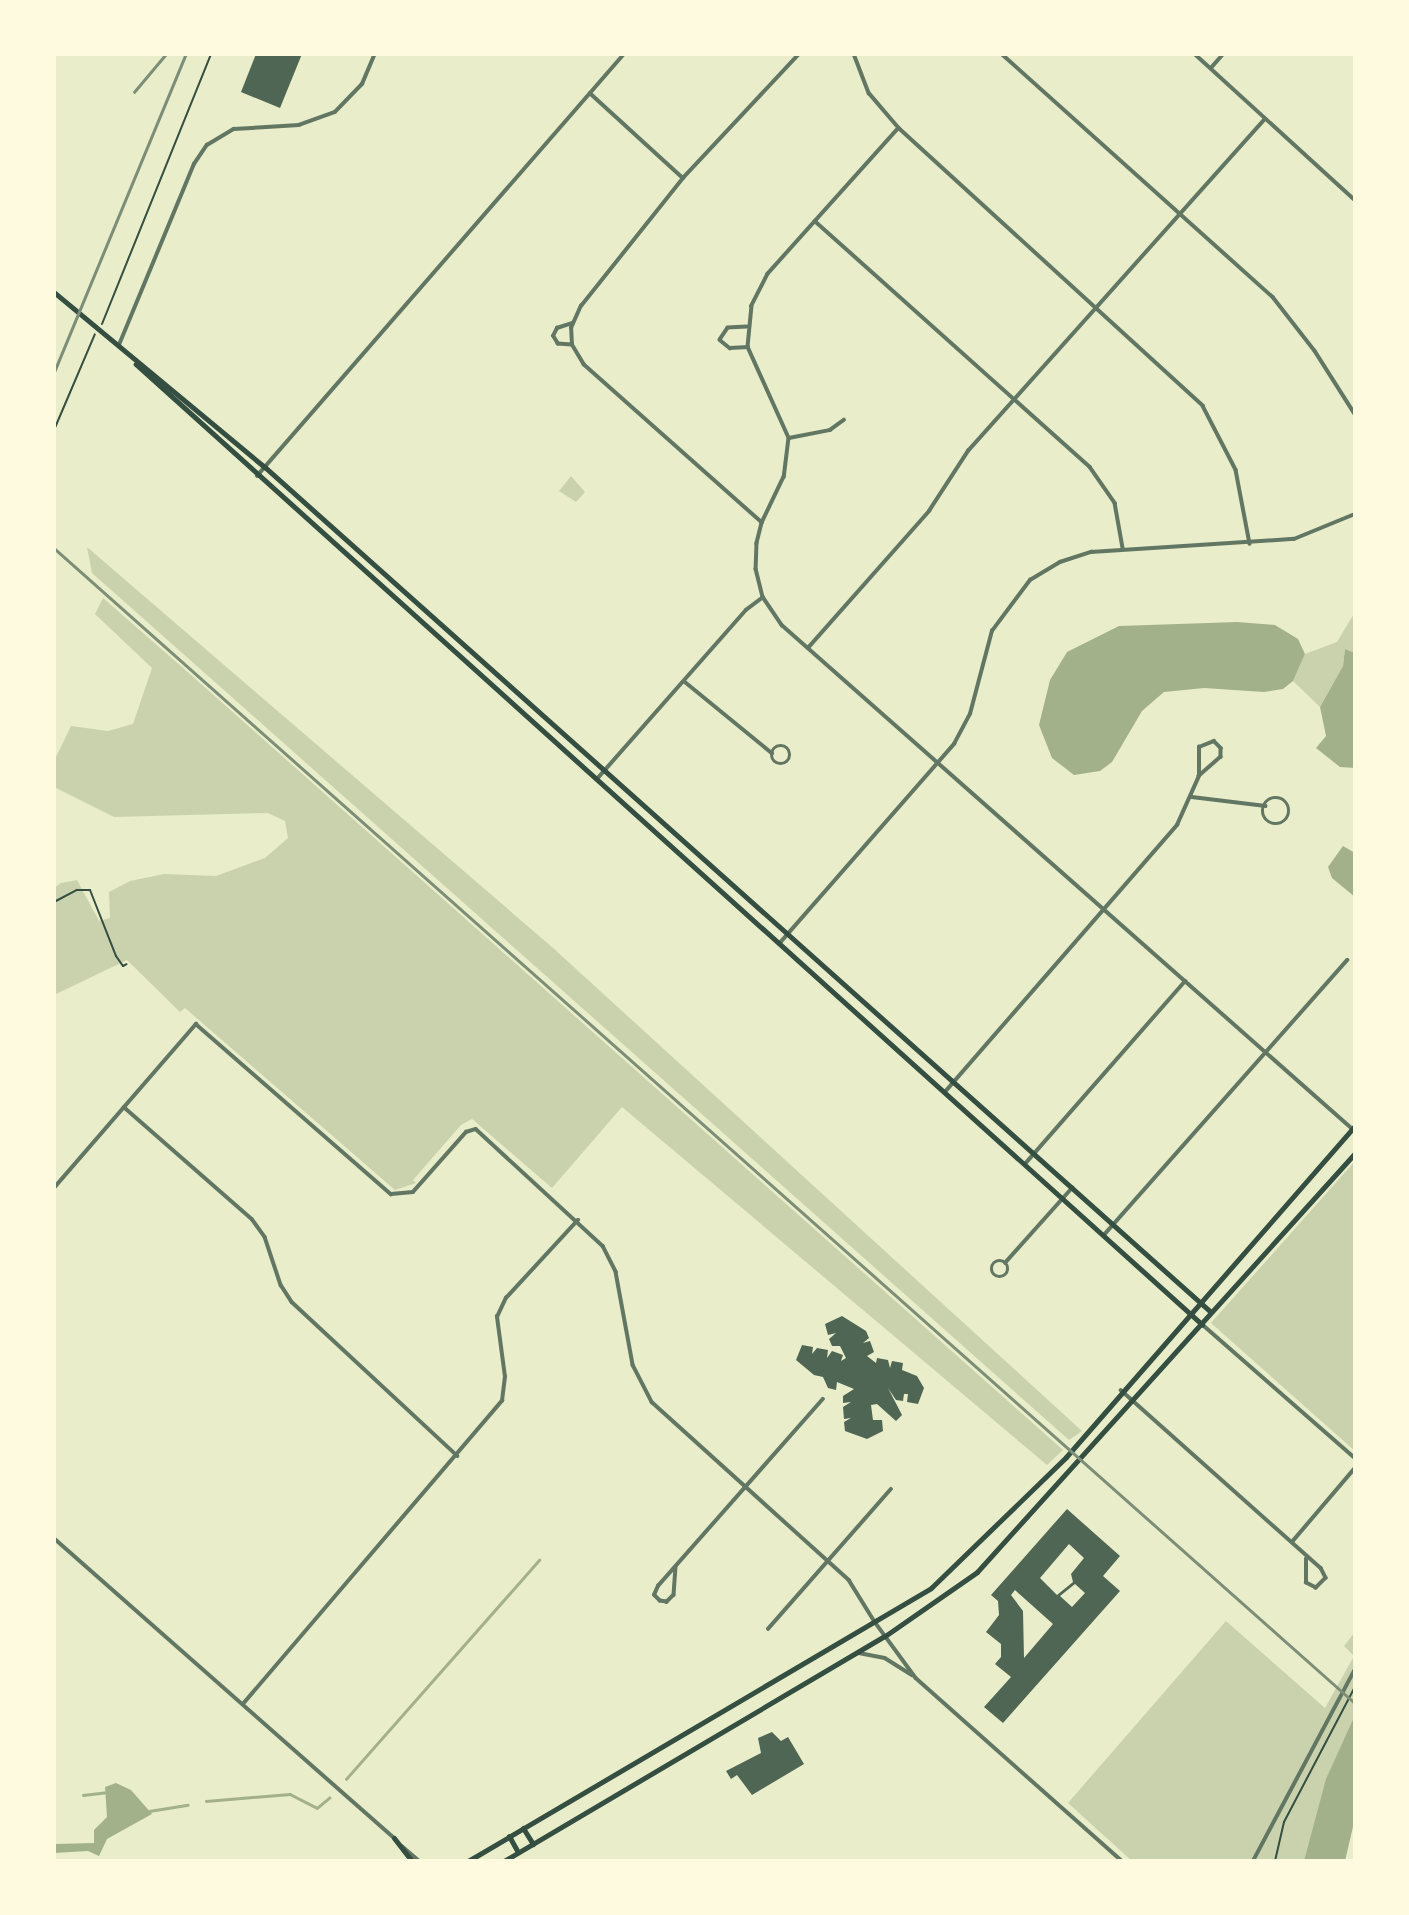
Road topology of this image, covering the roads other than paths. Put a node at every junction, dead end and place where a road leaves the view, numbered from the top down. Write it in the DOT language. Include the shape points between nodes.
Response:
graph roads {
  1 [pos="375,54"];
  2 [pos="624,54"];
  3 [pos="799,54"];
  4 [pos="854,54"];
  5 [pos="1002,54"];
  6 [pos="1195,54"];
  7 [pos="1223,54"];
  8 [pos="1211,68"];
  9 [pos="590,93"];
  10 [pos="1265,119"];
  11 [pos="898,128"];
  12 [pos="683,178"];
  13 [pos="1355,200"];
  14 [pos="1180,215"];
  15 [pos="815,221"];
  16 [pos="54,292"];
  17 [pos="1098,306"];
  18 [pos="572,323"];
  19 [pos="747,327"];
  20 [pos="572,345"];
  21 [pos="118,346"];
  22 [pos="748,347"];
  23 [pos="1013,400"];
  24 [pos="1355,414"];
  25 [pos="844,420"];
  26 [pos="789,438"];
  27 [pos="265,467"];
  28 [pos="257,476"];
  29 [pos="1355,514"];
  30 [pos="762,523"];
  31 [pos="1250,544"];
  32 [pos="1123,548"];
  33 [pos="763,597"];
  34 [pos="808,648"];
  35 [pos="684,681"];
  36 [pos="772,753"];
  37 [pos="938,765"];
  38 [pos="606,769"];
  39 [pos="1199,776"];
  40 [pos="597,780"];
  41 [pos="1192,797"];
  42 [pos="1265,806"];
  43 [pos="1105,909"];
  44 [pos="789,934"];
  45 [pos="779,944"];
  46 [pos="1347,960"];
  47 [pos="1185,980"];
  48 [pos="1267,1052"];
  49 [pos="954,1082"];
  50 [pos="945,1092"];
  51 [pos="124,1107"];
  52 [pos="1354,1129"];
  53 [pos="1355,1153"];
  54 [pos="1034,1154"];
  55 [pos="1025,1164"];
  56 [pos="54,1188"];
  57 [pos="1072,1188"];
  58 [pos="1063,1199"];
  59 [pos="578,1220"];
  60 [pos="1114,1226"];
  61 [pos="1104,1235"];
  62 [pos="1006,1263"];
  63 [pos="1198,1301"];
  64 [pos="1189,1312"];
  65 [pos="1211,1312"];
  66 [pos="1202,1324"];
  67 [pos="1121,1390"];
  68 [pos="823,1399"];
  69 [pos="1133,1401"];
  70 [pos="458,1456"];
  71 [pos="1355,1458"];
  72 [pos="1355,1468"];
  73 [pos="746,1488"];
  74 [pos="891,1489"];
  75 [pos="54,1538"];
  76 [pos="1292,1542"];
  77 [pos="1306,1559"];
  78 [pos="829,1561"];
  79 [pos="676,1567"];
  80 [pos="875,1622"];
  81 [pos="768,1629"];
  82 [pos="885,1636"];
  83 [pos="858,1653"];
  84 [pos="1355,1669"];
  85 [pos="916,1678"];
  86 [pos="243,1704"];
  87 [pos="523,1828"];
  88 [pos="509,1836"];
  89 [pos="394,1838"];
  90 [pos="533,1844"];
  91 [pos="518,1853"];
  92 [pos="412,1861"];
  93 [pos="419,1861"];
  94 [pos="468,1861"];
  95 [pos="504,1861"];
  96 [pos="1122,1861"];
  97 [pos="1253,1861"];
  1 -- 21 [label="street" via="362,84 335,112 299,125 234,129 207,145 194,164"];
  2 -- 9 [label="street"];
  3 -- 12 [label="street"];
  4 -- 11 [label="street" via="869,93"];
  5 -- 14 [label="street"];
  6 -- 8 [label="street"];
  7 -- 8 [label="street"];
  8 -- 10 [label="street"];
  9 -- 12 [label="street"];
  9 -- 27 [label="street"];
  10 -- 13 [label="street"];
  10 -- 14 [label="street"];
  11 -- 15 [label="street"];
  11 -- 17 [label="street"];
  12 -- 18 [label="street"];
  14 -- 17 [label="street"];
  14 -- 24 [label="street" via="1286,312"];
  15 -- 19 [label="street" via="768,274"];
  15 -- 23 [label="street"];
  16 -- 21 [label="main road"];
  17 -- 23 [label="street"];
  17 -- 31 [label="street" via="1193,393 1214,421 1242,487"];
  18 -- 20 [label="street"];
  18 -- 20 [label="street" via="556,328 553,336 558,344"];
  19 -- 22 [label="street"];
  19 -- 22 [label="street" via="727,328 720,340 730,348"];
  20 -- 30 [label="street" via="591,371"];
  21 -- 27 [label="main road"];
  21 -- 28 [label="main road"];
  22 -- 26 [label="street"];
  23 -- 32 [label="street" via="1090,467 1115,503"];
  23 -- 34 [label="street" via="968,451 929,511"];
  25 -- 26 [label="street" via="830,430"];
  26 -- 30 [label="street" via="780,490"];
  27 -- 28 [label="street"];
  27 -- 38 [label="main road"];
  28 -- 40 [label="main road"];
  29 -- 31 [label="street" via="1303,536"];
  30 -- 33 [label="street" via="755,555"];
  31 -- 32 [label="street"];
  32 -- 37 [label="street" via="1060,562 1030,580 1011,600 992,631 963,732"];
  33 -- 34 [label="street" via="782,625"];
  33 -- 35 [label="street"];
  34 -- 37 [label="street"];
  35 -- 36 [label="street"];
  35 -- 38 [label="street"];
  36 -- 36 [label="street" via="778,764 790,758 783,746"];
  37 -- 43 [label="street"];
  37 -- 44 [label="street"];
  38 -- 40 [label="street"];
  38 -- 44 [label="main road"];
  39 -- 39 [label="street" via="1221,757 1222,748 1214,741 1199,747"];
  39 -- 41 [label="street"];
  40 -- 45 [label="main road"];
  41 -- 42 [label="street"];
  41 -- 43 [label="street" via="1177,825"];
  42 -- 42 [label="street" via="1266,818 1273,823 1282,822 1289,812 1282,799 1270,800"];
  43 -- 47 [label="street"];
  43 -- 49 [label="street"];
  44 -- 45 [label="street"];
  44 -- 49 [label="main road"];
  45 -- 50 [label="main road"];
  46 -- 48 [label="street"];
  47 -- 48 [label="street"];
  47 -- 54 [label="street"];
  48 -- 52 [label="street"];
  48 -- 60 [label="street"];
  49 -- 50 [label="street"];
  49 -- 54 [label="main road"];
  50 -- 55 [label="main road"];
  51 -- 56 [label="street"];
  51 -- 59 [label="street" via="196,1024 385,1192 397,1196 414,1192 472,1128"];
  51 -- 70 [label="street" via="252,1219 265,1237 281,1285 292,1301"];
  52 -- 63 [label="main road"];
  53 -- 65 [label="main road"];
  54 -- 55 [label="street"];
  54 -- 57 [label="main road"];
  55 -- 58 [label="main road"];
  57 -- 58 [label="street"];
  57 -- 60 [label="main road"];
  58 -- 61 [label="main road"];
  58 -- 62 [label="street"];
  59 -- 70 [label="street" via="506,1298 497,1317 505,1377 502,1401"];
  59 -- 73 [label="street" via="603,1246 616,1272 633,1365 645,1392"];
  60 -- 61 [label="street"];
  60 -- 63 [label="main road"];
  61 -- 64 [label="main road"];
  62 -- 62 [label="street" via="995,1262 992,1274 1005,1276"];
  63 -- 64 [label="main road"];
  63 -- 65 [label="main road"];
  64 -- 66 [label="main road"];
  64 -- 67 [label="main road"];
  65 -- 66 [label="main road"];
  66 -- 69 [label="main road"];
  66 -- 71 [label="street"];
  67 -- 69 [label="street"];
  67 -- 80 [label="main road" via="1066,1457 965,1560 931,1588"];
  68 -- 73 [label="street"];
  69 -- 76 [label="street"];
  69 -- 82 [label="main road" via="977,1572"];
  70 -- 86 [label="street"];
  72 -- 76 [label="street"];
  73 -- 78 [label="street"];
  73 -- 79 [label="street"];
  74 -- 78 [label="street"];
  75 -- 86 [label="street"];
  76 -- 77 [label="street"];
  77 -- 77 [label="street" via="1306,1583 1316,1588 1324,1582 1325,1573"];
  78 -- 80 [label="street" via="849,1580"];
  78 -- 81 [label="street"];
  79 -- 79 [label="street" via="655,1589 660,1601 667,1602 674,1595"];
  80 -- 82 [label="street"];
  80 -- 87 [label="main road"];
  82 -- 83 [label="main road"];
  82 -- 85 [label="street"];
  83 -- 85 [label="street" via="885,1658"];
  83 -- 90 [label="main road"];
  84 -- 97 [label="street"];
  85 -- 96 [label="street"];
  86 -- 89 [label="street"];
  87 -- 88 [label="main road"];
  87 -- 90 [label="main road"];
  88 -- 91 [label="main road"];
  88 -- 94 [label="main road"];
  89 -- 92 [label="main road"];
  89 -- 93 [label="street"];
  90 -- 91 [label="main road"];
  91 -- 95 [label="main road"];
}
